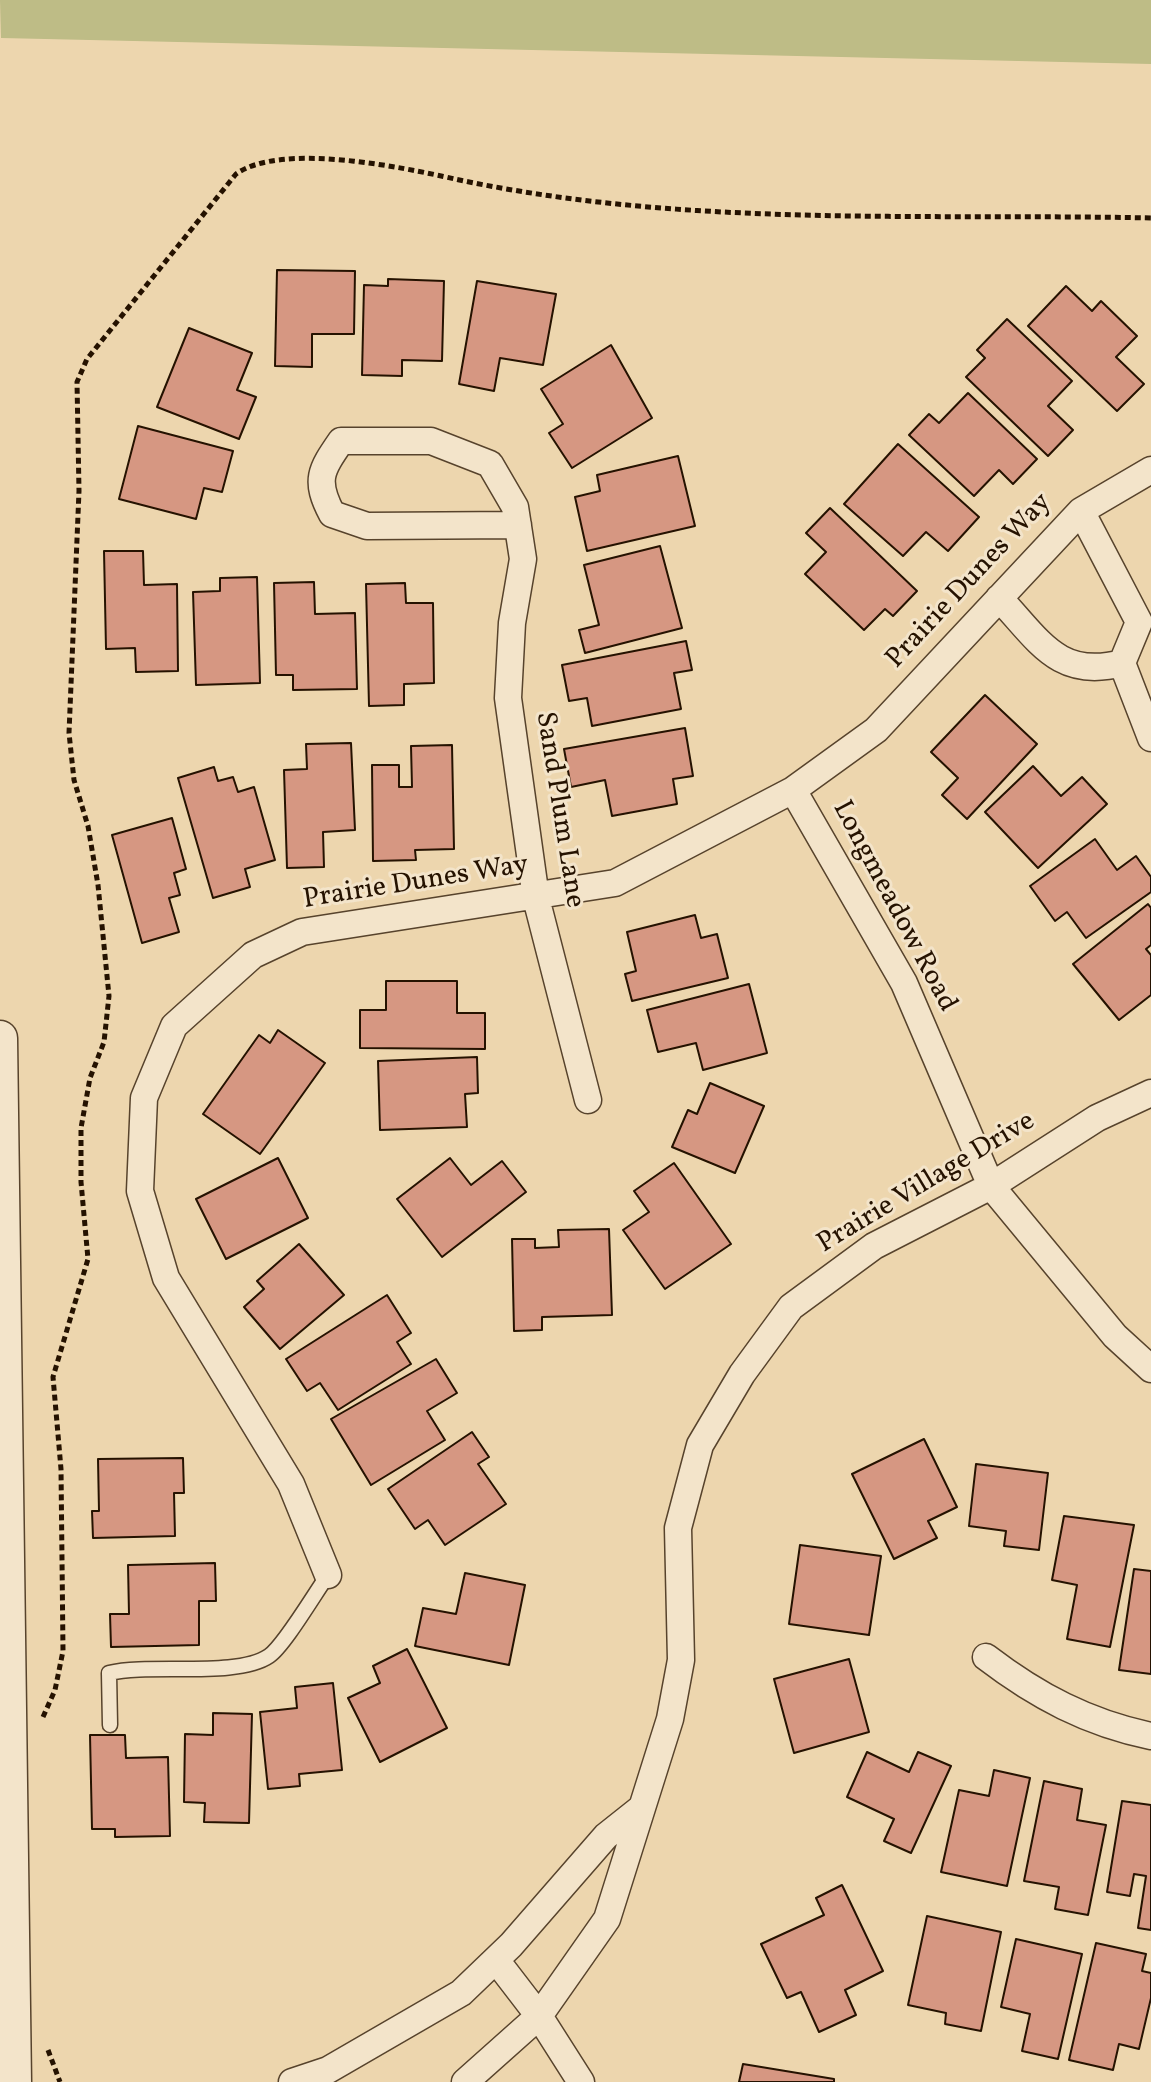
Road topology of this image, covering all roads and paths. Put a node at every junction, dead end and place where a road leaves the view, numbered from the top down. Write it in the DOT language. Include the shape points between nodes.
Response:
graph roads {
  1 [pos="1151,218"];
  2 [pos="1151,470"];
  3 [pos="1081,511"];
  4 [pos="518,525"];
  5 [pos="999,598"];
  6 [pos="1122,663"];
  7 [pos="1151,738"];
  8 [pos="793,790"];
  9 [pos="536,898"];
  10 [pos="0,1038"];
  11 [pos="1151,1093"];
  12 [pos="588,1100"];
  13 [pos="991,1186"];
  14 [pos="1151,1369"];
  15 [pos="328,1575"];
  16 [pos="986,1657"];
  17 [pos="110,1725"];
  18 [pos="37,1729"];
  19 [pos="1151,1736"];
  20 [pos="640,1809"];
  21 [pos="496,1960"];
  22 [pos="539,2016"];
  23 [pos="44,2043"];
  24 [pos="14,2082"];
  25 [pos="60,2082"];
  26 [pos="292,2082"];
  27 [pos="465,2082"];
  28 [pos="581,2082"];
  1 -- 18 [label="path" via="652,210 381,166 276,158 236,174 87,359 77,382 79,491 69,733 98,885 109,996 104,1042 90,1078 81,1128 88,1259 53,1377 61,1469 63,1651 55,1690"];
  2 -- 3 [label="street, Prairie Dunes Way"];
  3 -- 5 [label="street, Prairie Dunes Way"];
  3 -- 6 [label="street" via="1139,622"];
  4 -- 4 [label="street, Sand Plum Lane" via="367,526 332,514 321,493 322,469 341,441 431,441 490,464 515,507"];
  4 -- 9 [label="street, Sand Plum Lane" via="523,559 512,623 508,698"];
  5 -- 6 [label="street" via="1061,662 1095,670"];
  5 -- 8 [label="street, Prairie Dunes Way" via="876,730"];
  6 -- 7 [label="street"];
  8 -- 9 [label="street, Prairie Dunes Way" via="615,883"];
  8 -- 13 [label="street, Longmeadow Road" via="904,983"];
  9 -- 12 [label="street, Sand Plum Lane"];
  9 -- 15 [label="street, Prairie Dunes Way" via="302,932 253,955 174,1026 144,1098 140,1191 166,1278 291,1484"];
  10 -- 24 [label="street"];
  11 -- 13 [label="street, Prairie Village Drive" via="1097,1118"];
  13 -- 14 [label="street, Longmeadow Road" via="1115,1336"];
  13 -- 20 [label="street, Prairie Village Drive" via="874,1246 791,1307 742,1374 700,1445 678,1528 681,1660 670,1719"];
  15 -- 17 [label="lane" via="270,1656 239,1667 130,1668 109,1673"];
  16 -- 19 [label="street" via="1030,1691 1108,1727"];
  20 -- 21 [label="street" via="606,1836"];
  20 -- 22 [label="street, Prairie Village Drive" via="607,1919"];
  21 -- 22 [label="street"];
  21 -- 26 [label="street" via="461,1993 328,2070"];
  22 -- 27 [label="street, Prairie Village Drive"];
  22 -- 28 [label="street"];
  23 -- 25 [label="path"];
}
